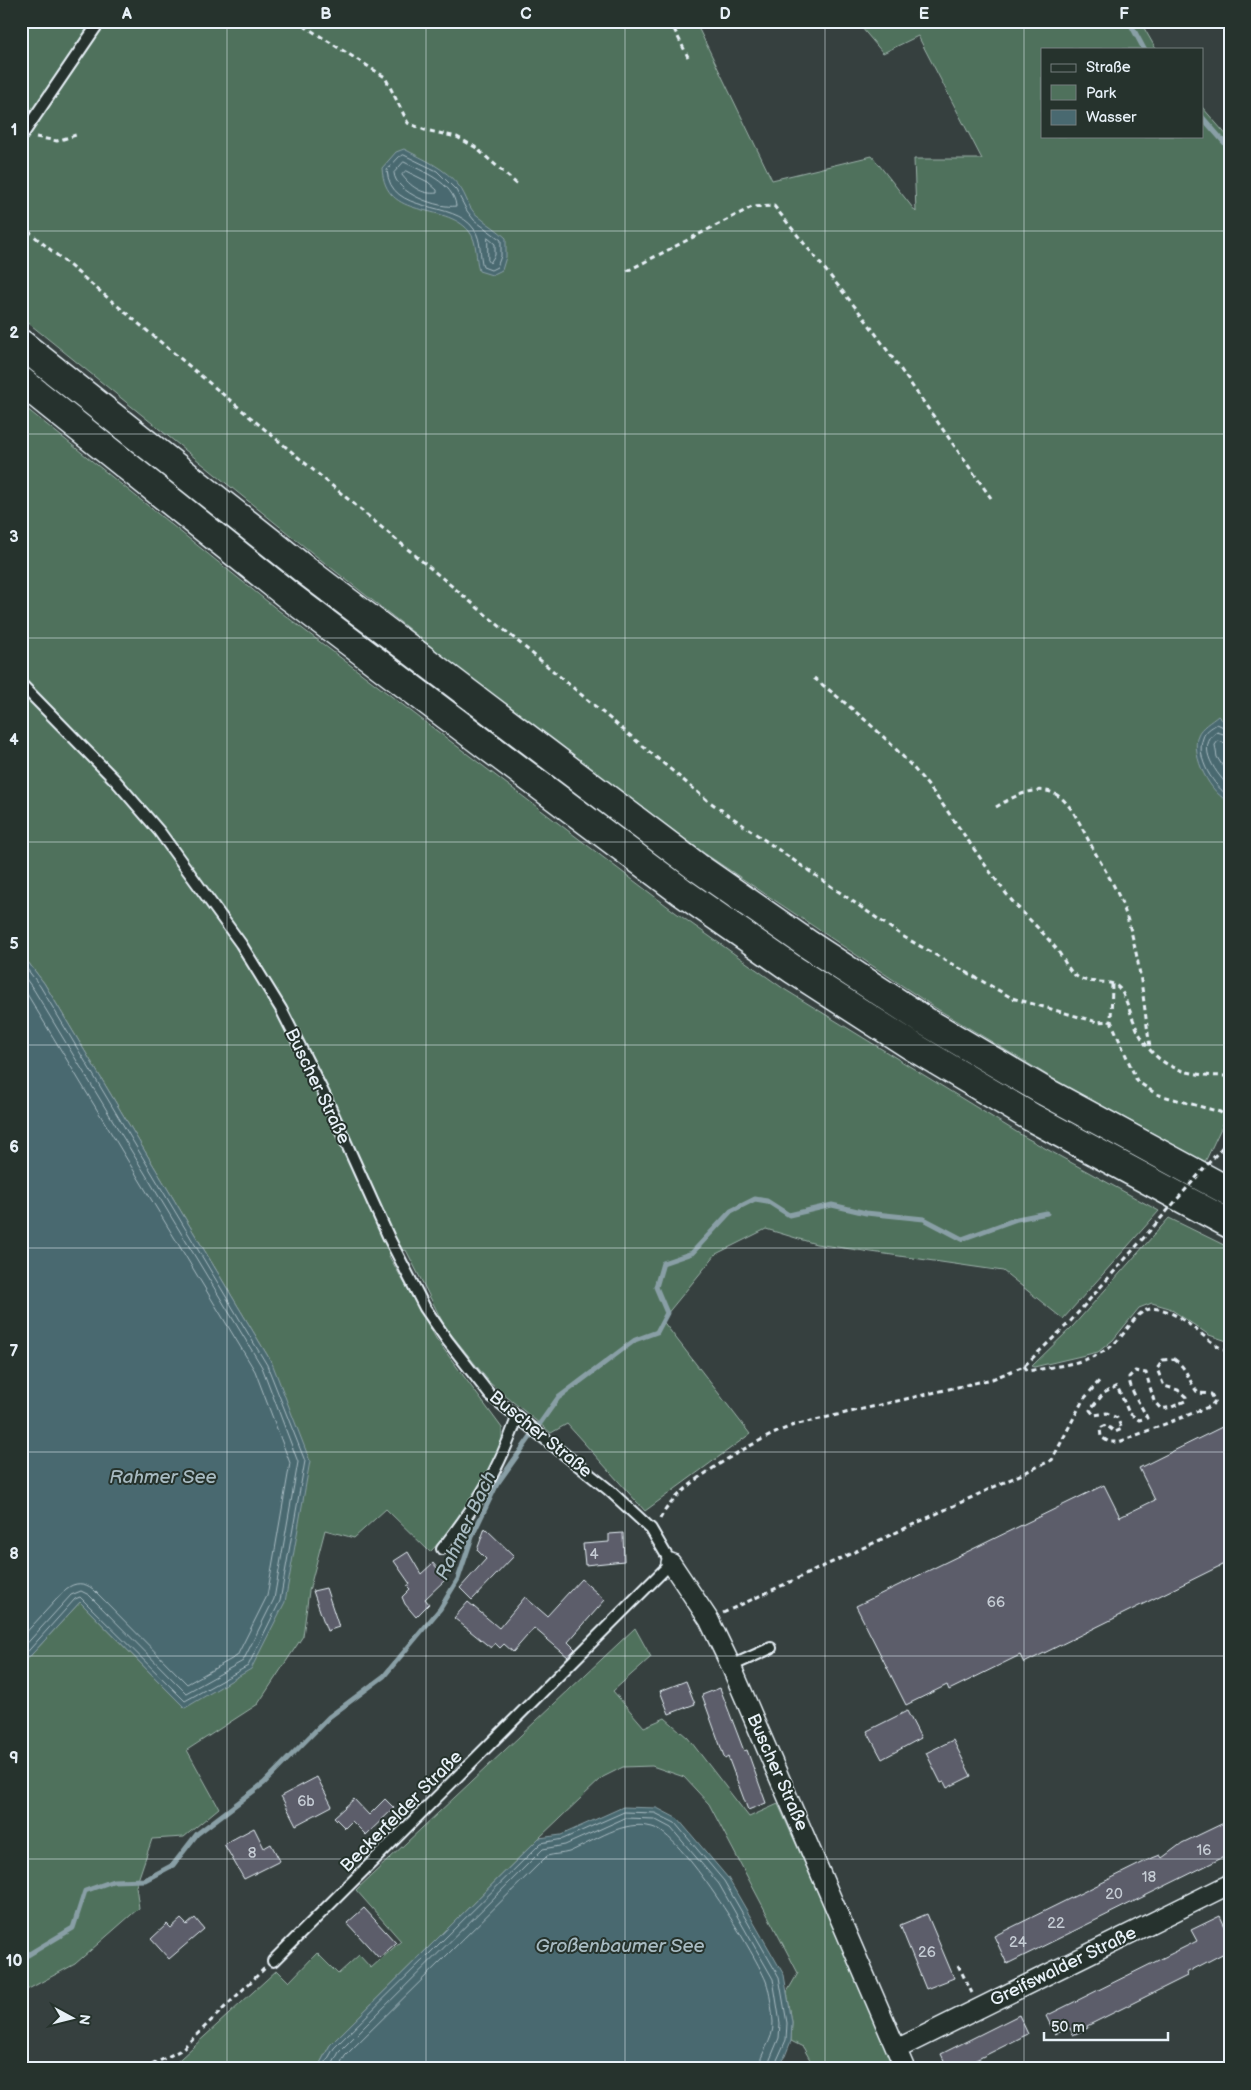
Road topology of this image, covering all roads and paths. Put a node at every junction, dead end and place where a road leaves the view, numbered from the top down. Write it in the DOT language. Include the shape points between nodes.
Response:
graph roads {
  1 [pos="100,21"];
  2 [pos="296,21"];
  3 [pos="670,21"];
  4 [pos="688,58"];
  5 [pos="79,134"];
  6 [pos="23,135"];
  7 [pos="518,185"];
  8 [pos="21,225"];
  9 [pos="626,271"];
  10 [pos="21,344"];
  11 [pos="21,382"];
  12 [pos="991,498"];
  13 [pos="814,678"];
  14 [pos="21,684"];
  15 [pos="996,807"];
  16 [pos="1112,983"];
  17 [pos="1111,1022"];
  18 [pos="1150,1048"];
  19 [pos="1230,1076"];
  20 [pos="1230,1119"];
  21 [pos="1230,1138"];
  22 [pos="1230,1192"];
  23 [pos="1230,1224"];
  24 [pos="1230,1353"];
  25 [pos="1024,1366"];
  26 [pos="1100,1380"];
  27 [pos="1160,1380"];
  28 [pos="518,1418"];
  29 [pos="652,1529"];
  30 [pos="442,1549"];
  31 [pos="671,1563"];
  32 [pos="709,1620"];
  33 [pos="771,1648"];
  34 [pos="731,1666"];
  35 [pos="1230,1884"];
  36 [pos="273,1961"];
  37 [pos="958,1965"];
  38 [pos="979,2007"];
  39 [pos="897,2049"];
  40 [pos="144,2069"];
  41 [pos="905,2069"];
  1 -- 6 [label="lane"];
  2 -- 7 [label="path" via="385,77 408,123 457,137 475,147"];
  3 -- 4 [label="path"];
  5 -- 6 [label="path" via="57,141"];
  8 -- 17 [label="path" via="707,800 904,937 1012,998 1096,1022"];
  9 -- 12 [label="path" via="752,207 774,206 868,323"];
  10 -- 22 [label="highway" via="305,570 697,867 925,1021 1050,1095"];
  11 -- 23 [label="highway" via="312,613 659,874 786,964 912,1046 1031,1117"];
  13 -- 16 [label="path" via="864,718 908,762 1006,893 1055,946 1070,971 1079,980"];
  14 -- 28 [label="lane, Buscher Straße" via="120,785 159,831 241,944 281,1008 425,1308 490,1394"];
  15 -- 18 [label="path" via="1018,795 1047,791 1056,794 1081,825 1124,908 1135,946"];
  16 -- 17 [label="path"];
  16 -- 18 [label="path" via="1120,990 1140,1036"];
  17 -- 20 [label="path" via="1137,1081 1156,1094 1220,1112"];
  18 -- 19 [label="path" via="1171,1068"];
  21 -- 25 [label="path, bridge" via="1068,1323"];
  24 -- 25 [label="path" via="1167,1311 1152,1307 1142,1311 1116,1342 1100,1354 1078,1362 1028,1371"];
  25 -- 29 [label="path" via="992,1379 771,1433 690,1485 670,1502"];
  26 -- 32 [label="path" via="1083,1400 1052,1460"];
  27 -- 27 [label="path" via="1157,1369 1163,1360 1174,1359 1185,1367 1198,1393 1211,1394 1215,1401 1211,1406 1119,1442 1109,1442 1101,1437 1100,1428 1106,1425 1115,1432 1122,1429 1117,1418 1107,1413 1094,1415 1090,1410 1104,1393 1117,1386 1128,1412 1139,1420 1147,1418 1130,1386 1129,1377 1135,1371 1146,1373 1160,1409 1184,1401 1186,1397 1178,1390 1164,1386"];
  28 -- 29 [label="lane, Buscher Straße" via="609,1490"];
  28 -- 30 [label="lane" via="488,1485"];
  29 -- 31 [label="lane, Buscher Straße"];
  31 -- 32 [label="street, Buscher Straße"];
  31 -- 36 [label="lane, Beckerfelder Straße"];
  32 -- 34 [label="street, Buscher Straße"];
  33 -- 34 [label="lane"];
  34 -- 39 [label="street, Buscher Straße"];
  35 -- 38 [label="street, Greifswalder Straße"];
  36 -- 40 [label="path" via="181,2050"];
  37 -- 38 [label="path"];
  38 -- 39 [label="street, Greifswalder Straße"];
  39 -- 41 [label="street, Buscher Straße"];
}
